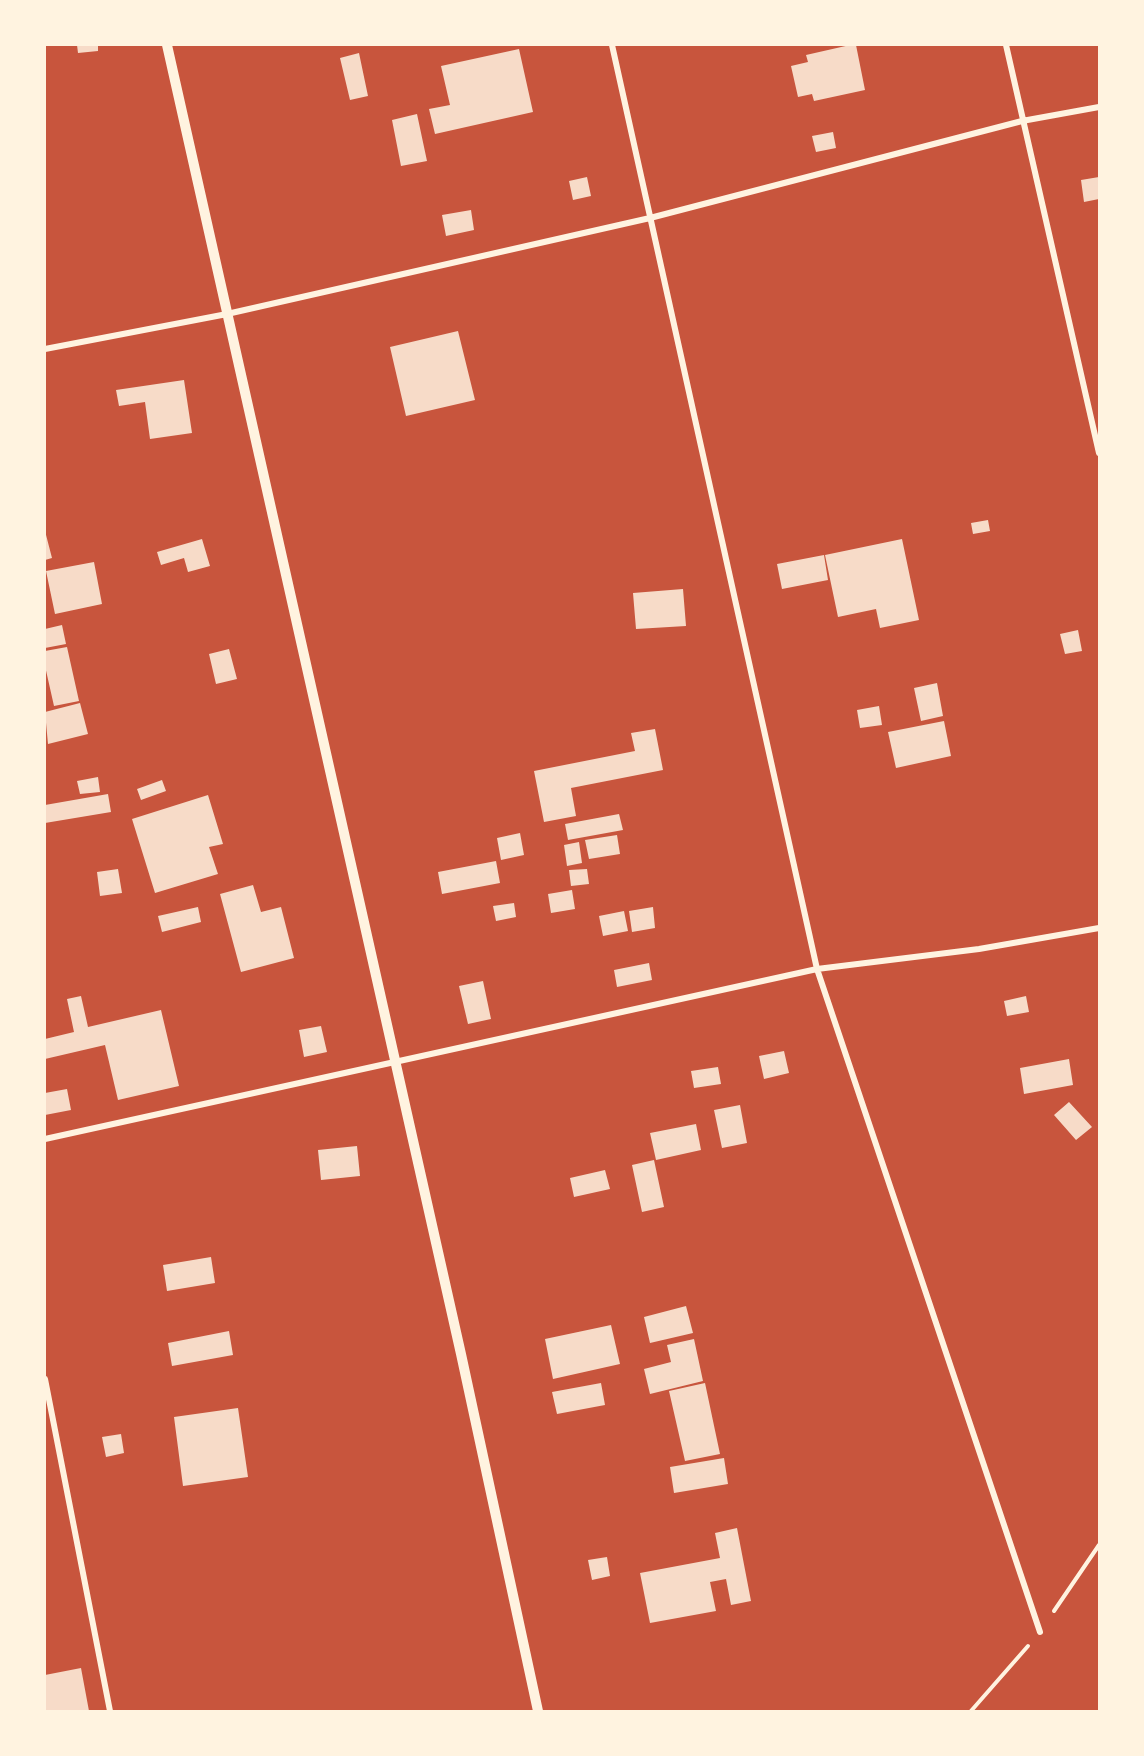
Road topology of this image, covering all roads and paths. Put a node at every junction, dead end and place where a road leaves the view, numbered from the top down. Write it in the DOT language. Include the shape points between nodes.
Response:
graph roads {
  1 [pos="167,45"];
  2 [pos="612,45"];
  3 [pos="1006,45"];
  4 [pos="1099,107"];
  5 [pos="1022,121"];
  6 [pos="650,218"];
  7 [pos="227,314"];
  8 [pos="45,349"];
  9 [pos="1099,453"];
  10 [pos="1099,928"];
  11 [pos="817,969"];
  12 [pos="396,1062"];
  13 [pos="45,1139"];
  14 [pos="45,1379"];
  15 [pos="1040,1632"];
  16 [pos="110,1711"];
  17 [pos="538,1711"];
  1 -- 7 [label="street"];
  2 -- 6 [label="street"];
  3 -- 5 [label="street"];
  4 -- 5 [label="street"];
  5 -- 6 [label="street"];
  5 -- 9 [label="street"];
  6 -- 7 [label="street"];
  6 -- 11 [label="street"];
  7 -- 8 [label="street"];
  7 -- 12 [label="street"];
  10 -- 11 [label="street" via="979,949"];
  11 -- 12 [label="street"];
  11 -- 15 [label="street"];
  12 -- 13 [label="street"];
  12 -- 17 [label="street"];
  14 -- 16 [label="street"];
}
